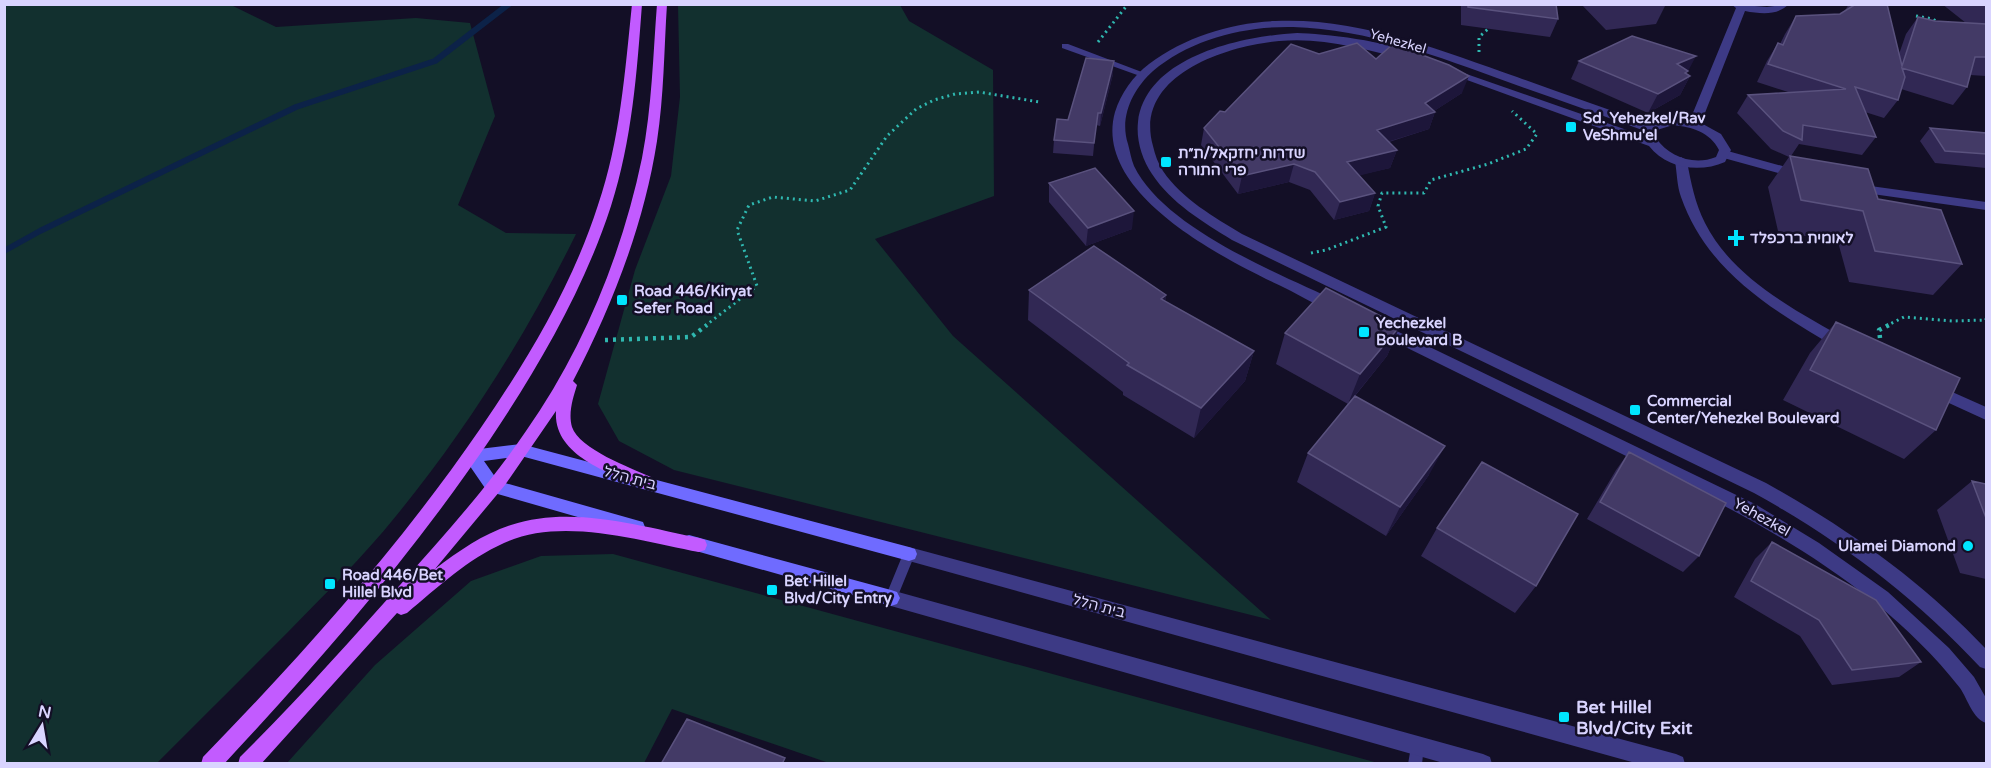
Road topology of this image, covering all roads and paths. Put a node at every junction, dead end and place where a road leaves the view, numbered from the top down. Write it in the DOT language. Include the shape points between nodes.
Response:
graph roads {
  1 [pos="635,4"];
  2 [pos="662,4"];
  3 [pos="1128,4"];
  4 [pos="1784,4"];
  5 [pos="1739,6"];
  6 [pos="1916,16"];
  7 [pos="1488,29"];
  8 [pos="1944,29"];
  9 [pos="1065,46"];
  10 [pos="1089,55"];
  11 [pos="1417,60"];
  12 [pos="1473,66"];
  13 [pos="1439,67"];
  14 [pos="1143,74"];
  15 [pos="1164,82"];
  16 [pos="1506,91"];
  17 [pos="1039,102"];
  18 [pos="1695,125"];
  19 [pos="1651,129"];
  20 [pos="1652,143"];
  21 [pos="1724,154"];
  22 [pos="1681,161"];
  23 [pos="1810,177"];
  24 [pos="1839,184"];
  25 [pos="1986,206"];
  26 [pos="1294,264"];
  27 [pos="1986,318"];
  28 [pos="586,341"];
  29 [pos="1854,350"];
  30 [pos="1881,353"];
  31 [pos="1504,364"];
  32 [pos="573,366"];
  33 [pos="1491,382"];
  34 [pos="1921,384"];
  35 [pos="1986,414"];
  36 [pos="521,450"];
  37 [pos="471,456"];
  38 [pos="645,483"];
  39 [pos="493,486"];
  40 [pos="699,544"];
  41 [pos="909,554"];
  42 [pos="891,598"];
  43 [pos="372,629"];
  44 [pos="1986,661"];
  45 [pos="1986,714"];
  46 [pos="1416,755"];
  47 [pos="210,764"];
  48 [pos="247,764"];
  49 [pos="1483,764"];
  50 [pos="1676,764"];
  1 -- 37 [label="main road" via="622,135 608,195 590,246 554,326"];
  2 -- 28 [label="main road" via="648,156 628,232"];
  3 -- 10 [label="path"];
  4 -- 5 [label="street" via="1773,10"];
  5 -- 18 [label="street"];
  6 -- 8 [label="path" via="1934,19"];
  7 -- 12 [label="path" via="1479,37 1480,56"];
  9 -- 10 [label="lane"];
  10 -- 14 [label="lane"];
  11 -- 15 [label="street, Yehezkel" via="1330,39 1263,39 1210,52"];
  12 -- 14 [label="street, Yehezkel" via="1390,37 1290,24 1254,27 1196,41 1170,53"];
  12 -- 19 [label="street, Yehezkel"];
  13 -- 16 [label="street, Yehezkel"];
  14 -- 15 [label="street"];
  14 -- 33 [label="street, Yehezkel" via="1123,103 1117,123 1119,144 1126,164 1161,208 1221,250"];
  15 -- 26 [label="street, Yehezkel" via="1147,108 1142,125 1150,160 1182,199 1238,237"];
  16 -- 20 [label="street, Yehezkel"];
  16 -- 26 [label="path" via="1508,108 1537,134 1526,149 1431,180 1424,193 1382,193 1378,206 1386,227 1313,252"];
  17 -- 28 [label="path" via="979,92 933,98 896,124 850,190 815,201 773,197 749,205 737,230 757,286 691,337"];
  18 -- 19 [label="street" via="1673,122"];
  18 -- 21 [label="street" via="1718,138"];
  19 -- 20 [label="street"];
  20 -- 22 [label="street, Yehezkel"];
  21 -- 22 [label="street" via="1709,164"];
  21 -- 23 [label="street"];
  22 -- 29 [label="street" via="1682,183 1691,209 1721,259 1786,311"];
  24 -- 25 [label="street"];
  26 -- 31 [label="street, Yehezkel"];
  27 -- 30 [label="path" via="1952,321 1904,317 1879,330"];
  28 -- 32 [label="main road"];
  31 -- 33 [label="street"];
  31 -- 44 [label="street, Yehezkel" via="1804,512 1889,570"];
  32 -- 36 [label="main road"];
  32 -- 38 [label="main road" via="564,406 568,436 576,445"];
  33 -- 45 [label="street, Yehezkel" via="1789,531 1868,586 1910,623 1945,658"];
  34 -- 35 [label="street"];
  36 -- 37 [label="main road"];
  36 -- 38 [label="main road, בית הלל"];
  36 -- 39 [label="main road"];
  37 -- 39 [label="main road"];
  37 -- 47 [label="main road" via="351,610"];
  38 -- 41 [label="main road, בית הלל"];
  39 -- 40 [label="main road"];
  39 -- 43 [label="main road"];
  40 -- 42 [label="main road"];
  40 -- 43 [label="main road" via="584,525 515,531 452,567"];
  41 -- 42 [label="lane"];
  41 -- 50 [label="street, בית הלל"];
  42 -- 46 [label="street"];
  43 -- 48 [label="main road"];
  46 -- 49 [label="street"];
}
